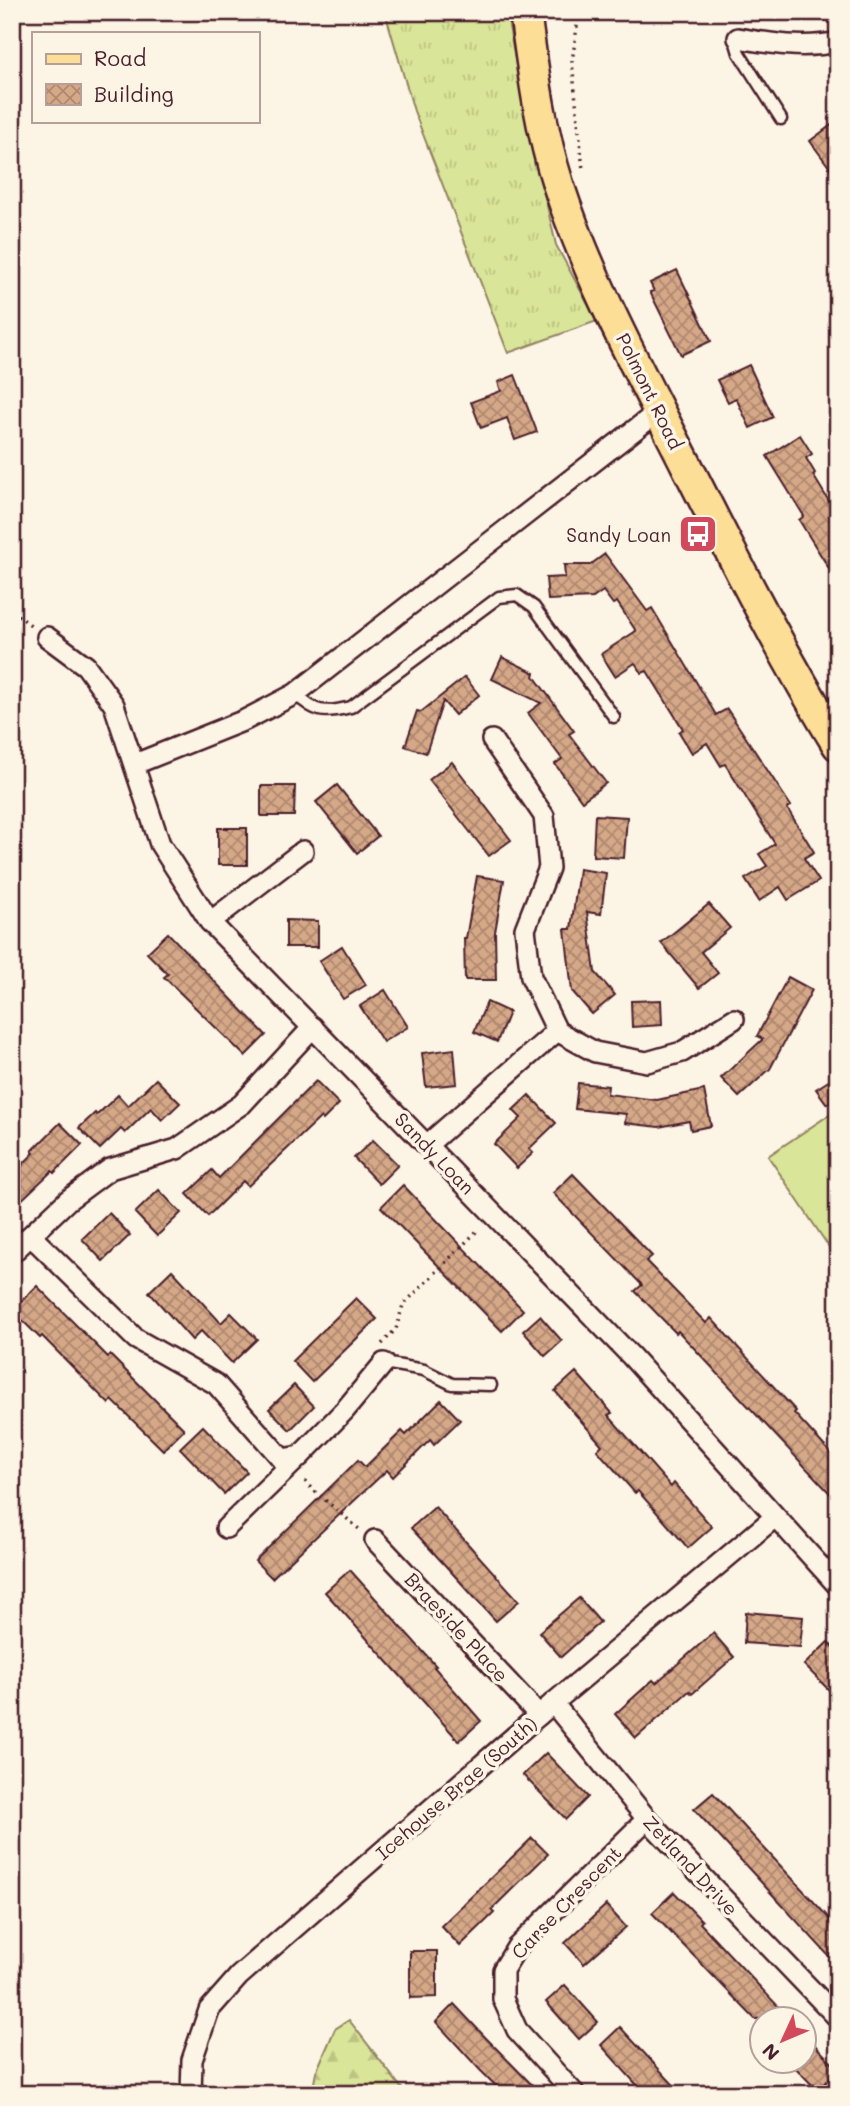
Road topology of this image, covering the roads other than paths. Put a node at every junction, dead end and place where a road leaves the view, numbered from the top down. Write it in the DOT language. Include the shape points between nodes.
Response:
graph roads {
  1 [pos="526,12"];
  2 [pos="738,38"];
  3 [pos="838,42"];
  4 [pos="781,119"];
  5 [pos="659,411"];
  6 [pos="47,637"];
  7 [pos="295,694"];
  8 [pos="614,717"];
  9 [pos="492,740"];
  10 [pos="838,745"];
  11 [pos="135,764"];
  12 [pos="303,851"];
  13 [pos="210,922"];
  14 [pos="734,1019"];
  15 [pos="313,1027"];
  16 [pos="558,1031"];
  17 [pos="427,1145"];
  18 [pos="31,1236"];
  19 [pos="12,1253"];
  20 [pos="384,1363"];
  21 [pos="491,1385"];
  22 [pos="296,1460"];
  23 [pos="775,1517"];
  24 [pos="226,1528"];
  25 [pos="375,1540"];
  26 [pos="838,1586"];
  27 [pos="546,1709"];
  28 [pos="647,1819"];
  29 [pos="838,2018"];
  30 [pos="191,2094"];
  31 [pos="575,2094"];
  1 -- 5 [label="main road, Polmont Road" via="537,101 558,182 585,260"];
  2 -- 3 [label="street" via="813,47"];
  2 -- 4 [label="lane" via="739,53"];
  5 -- 7 [label="street"];
  5 -- 10 [label="main road, Polmont Road" via="748,586"];
  6 -- 11 [label="street, Sandy Loan" via="86,666 114,705"];
  7 -- 8 [label="lane" via="311,709 333,712 351,707 499,597 517,595 534,607"];
  7 -- 11 [label="street" via="246,720"];
  9 -- 16 [label="street" via="544,816 550,868 526,929 531,977"];
  11 -- 13 [label="street, Sandy Loan" via="160,844"];
  12 -- 13 [label="street"];
  13 -- 15 [label="street, Sandy Loan"];
  14 -- 16 [label="street" via="682,1052 647,1062 596,1052"];
  15 -- 17 [label="street, Sandy Loan"];
  15 -- 18 [label="street" via="242,1104 177,1149 110,1169 68,1200"];
  16 -- 17 [label="street"];
  17 -- 23 [label="street, Sandy Loan" via="631,1356"];
  18 -- 19 [label="street"];
  18 -- 22 [label="street" via="136,1339 216,1384 282,1459"];
  20 -- 21 [label="lane" via="424,1370 452,1384"];
  20 -- 22 [label="street"];
  22 -- 24 [label="street"];
  23 -- 26 [label="street, Sandy Loan"];
  23 -- 27 [label="street, Icehouse Brae (South)"];
  25 -- 27 [label="street, Braeside Place"];
  27 -- 28 [label="street, Zetland Drive"];
  27 -- 30 [label="street, Icehouse Brae (South)" via="239,1976 209,2010 192,2060"];
  28 -- 29 [label="street, Zetland Drive"];
  28 -- 31 [label="street, Carse Crescent" via="517,1947 503,1970 503,1999 517,2030"];
}
